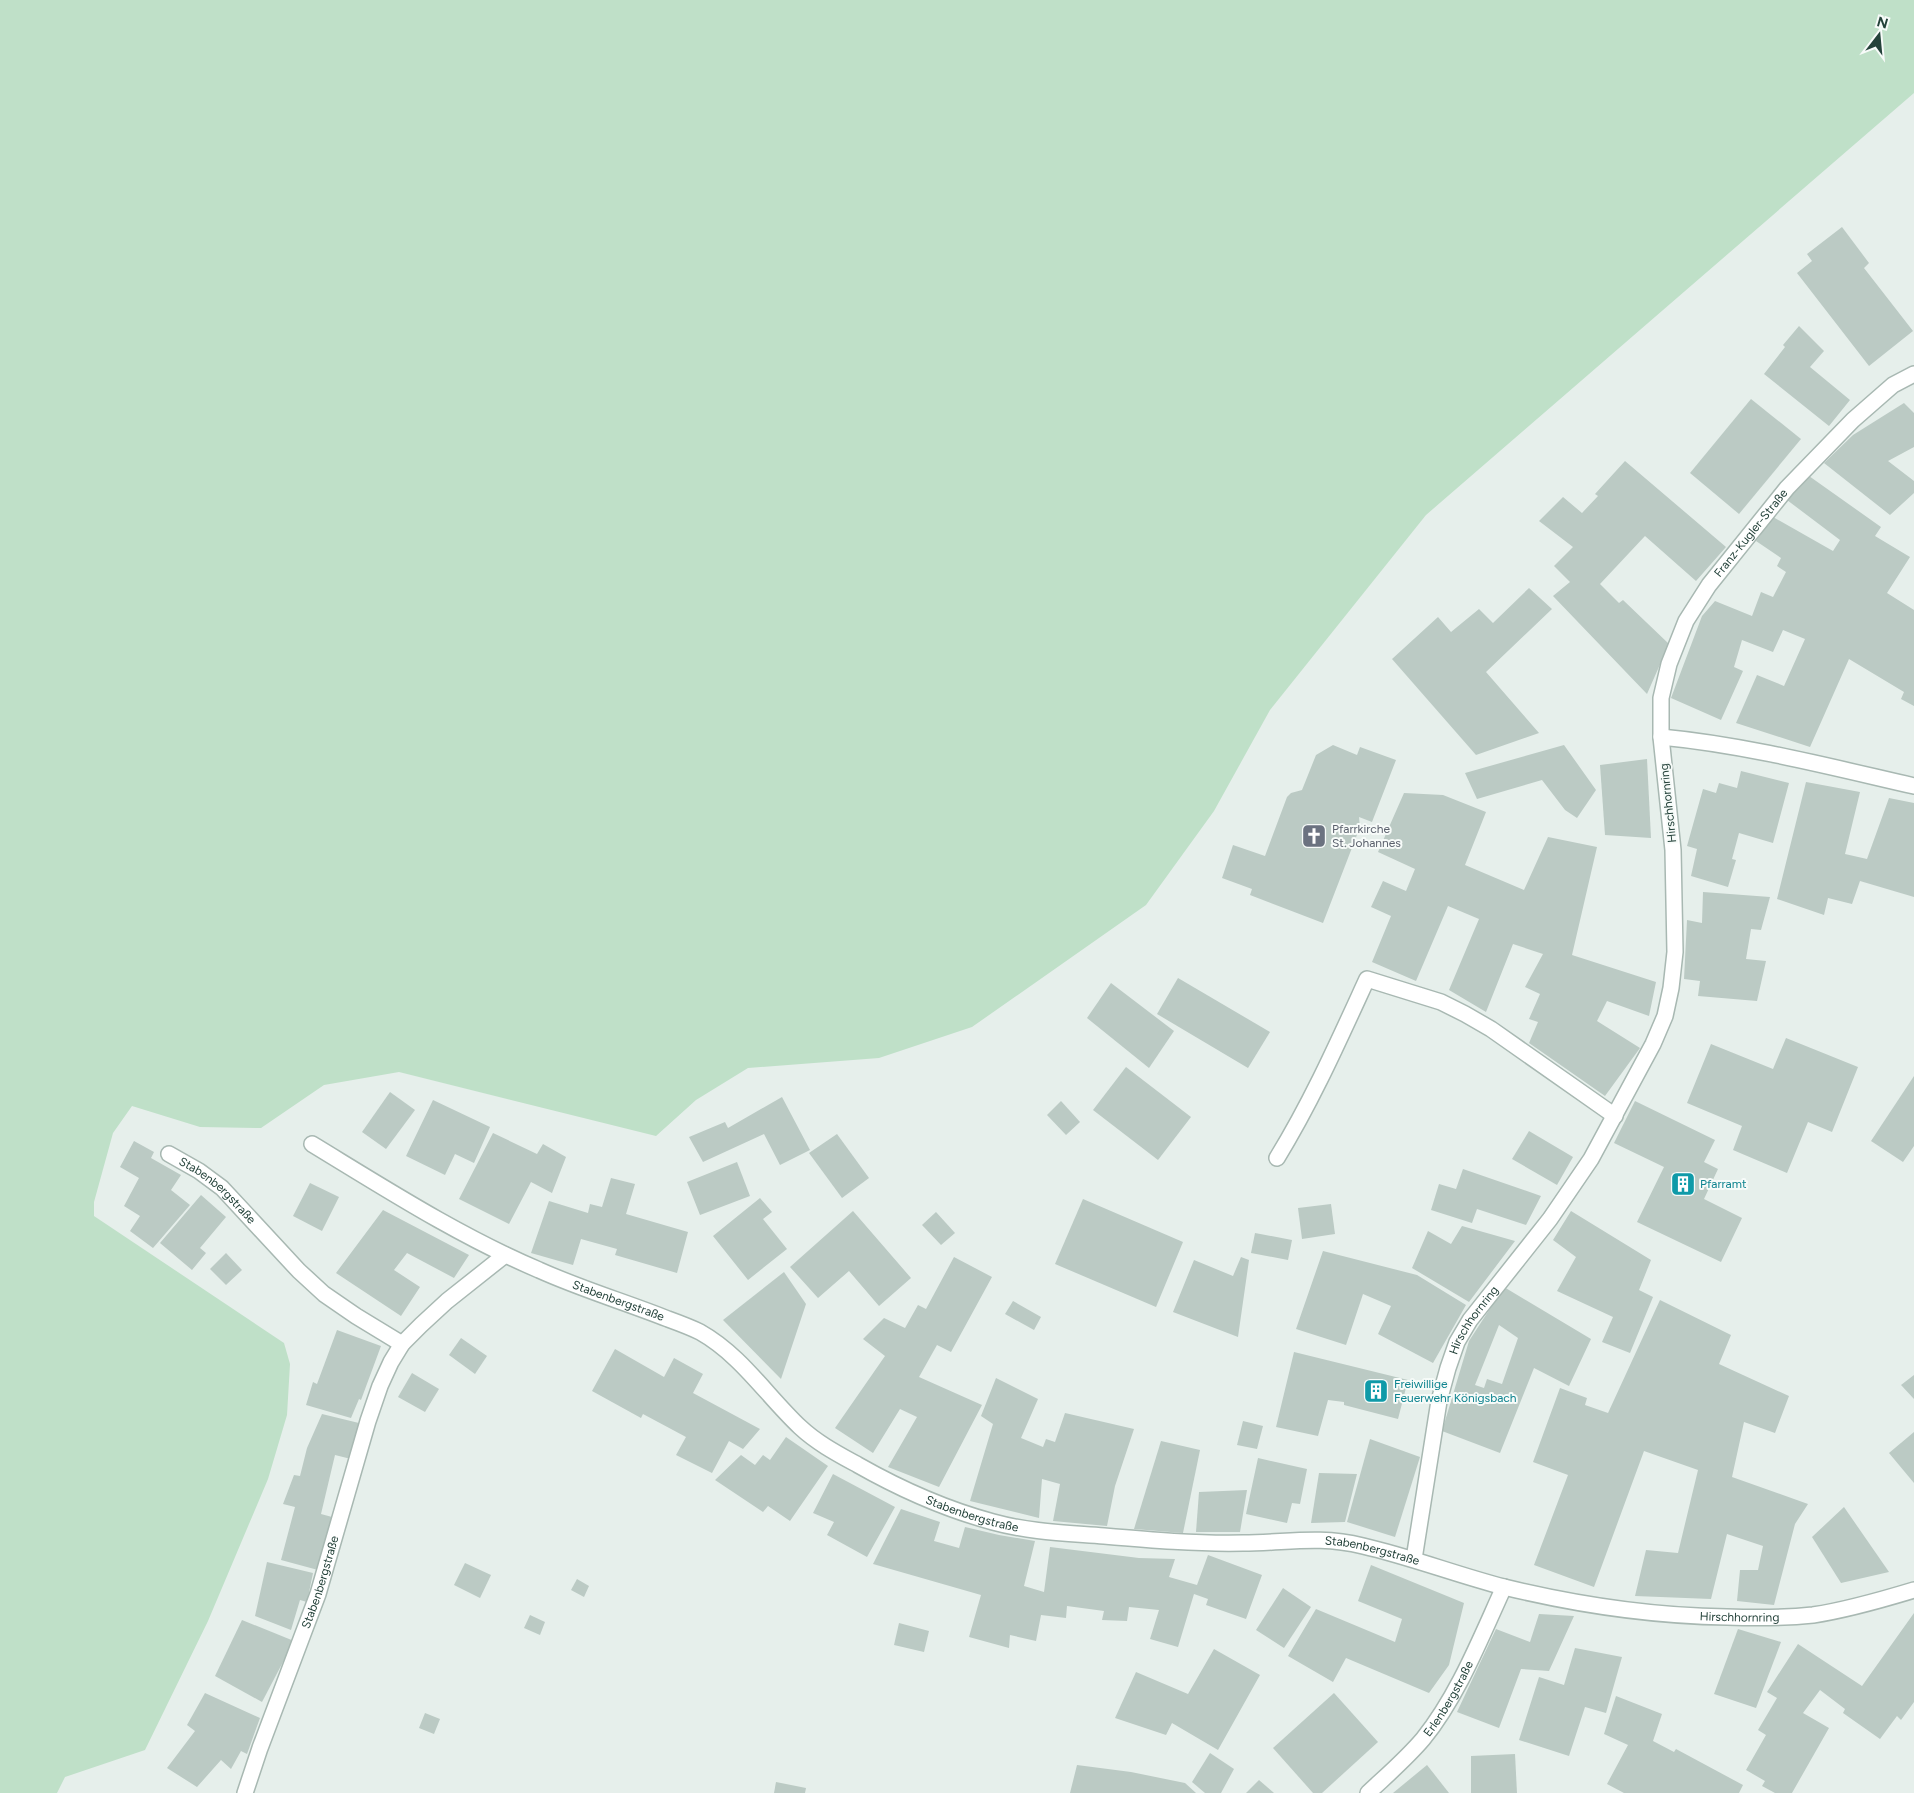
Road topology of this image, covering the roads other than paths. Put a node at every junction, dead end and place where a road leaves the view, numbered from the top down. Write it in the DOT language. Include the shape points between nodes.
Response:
graph roads {
  1 [pos="1914,374"];
  2 [pos="1661,737"];
  3 [pos="1914,786"];
  4 [pos="1616,1116"];
  5 [pos="312,1144"];
  6 [pos="169,1154"];
  7 [pos="1277,1158"];
  8 [pos="505,1255"];
  9 [pos="402,1344"];
  10 [pos="1414,1559"];
  11 [pos="1504,1586"];
  12 [pos="1914,1590"];
  13 [pos="245,1793"];
  14 [pos="1368,1793"];
  1 -- 2 [label="street, Franz-Kugler-Straße" via="1893,385 1853,420 1787,488 1709,585 1686,621 1669,664 1661,698"];
  2 -- 3 [label="street" via="1739,748"];
  2 -- 4 [label="street, Hirschhornring" via="1673,850 1675,952 1671,988 1665,1016 1653,1044"];
  4 -- 7 [label="street" via="1465,1014 1441,1002 1367,979 1298,1124"];
  4 -- 10 [label="street, Hirschhornring" via="1550,1219 1470,1320 1457,1342 1439,1401"];
  5 -- 8 [label="street, Stabenbergstraße" via="407,1202"];
  6 -- 9 [label="street, Stabenbergstraße" via="222,1188 324,1294"];
  8 -- 9 [label="street, Stabenbergstraße" via="447,1301"];
  8 -- 10 [label="street, Stabenbergstraße" via="701,1332 756,1378 803,1430 840,1456 898,1488 947,1508 998,1524 1044,1532 1224,1543 1328,1540"];
  9 -- 13 [label="street, Stabenbergstraße" via="380,1386 318,1594"];
  10 -- 11 [label="street, Stabenbergstraße"];
  11 -- 12 [label="street, Hirschhornring" via="1614,1610 1760,1618 1813,1614 1871,1603"];
  11 -- 14 [label="street, Erlenbergstraße" via="1466,1671 1424,1738"];
}
